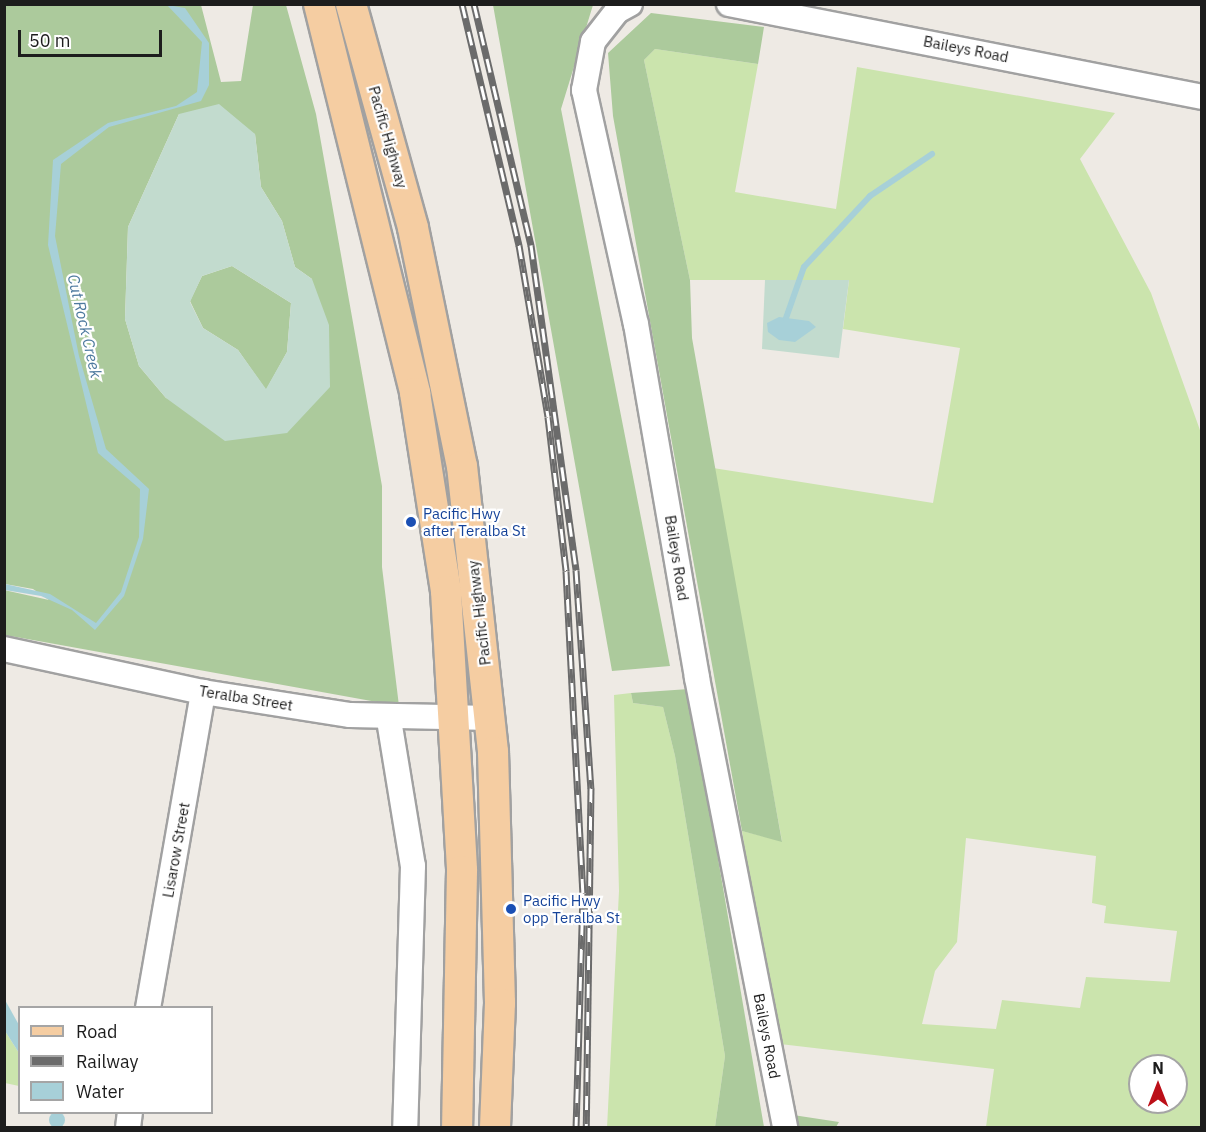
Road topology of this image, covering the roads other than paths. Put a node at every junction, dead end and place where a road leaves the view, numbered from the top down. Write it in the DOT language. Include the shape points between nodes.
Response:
graph roads {
  1 [pos="319,4"];
  2 [pos="351,4"];
  3 [pos="630,4"];
  4 [pos="729,4"];
  5 [pos="1202,98"];
  6 [pos="4,649"];
  7 [pos="203,692"];
  8 [pos="455,718"];
  9 [pos="491,718"];
  10 [pos="389,720"];
  11 [pos="148,1006"];
  12 [pos="405,1128"];
  13 [pos="457,1128"];
  14 [pos="495,1128"];
  15 [pos="785,1128"];
  1 -- 8 [label="main road, Pacific Highway" via="415,393 446,591"];
  2 -- 9 [label="main road, Pacific Highway" via="413,228 448,392"];
  3 -- 15 [label="street, Baileys Road" via="617,11 593,42 585,90 636,324 697,678"];
  4 -- 5 [label="street, Baileys Road"];
  6 -- 7 [label="street, Teralba Street"];
  7 -- 10 [label="street, Teralba Street"];
  7 -- 11 [label="street, Lisarow Street"];
  8 -- 9 [label="street, Teralba Street"];
  8 -- 10 [label="street, Teralba Street"];
  8 -- 13 [label="main road, Pacific Highway" via="462,871"];
  9 -- 14 [label="main road, Pacific Highway" via="500,1003"];
  10 -- 12 [label="street" via="413,866"];
}
